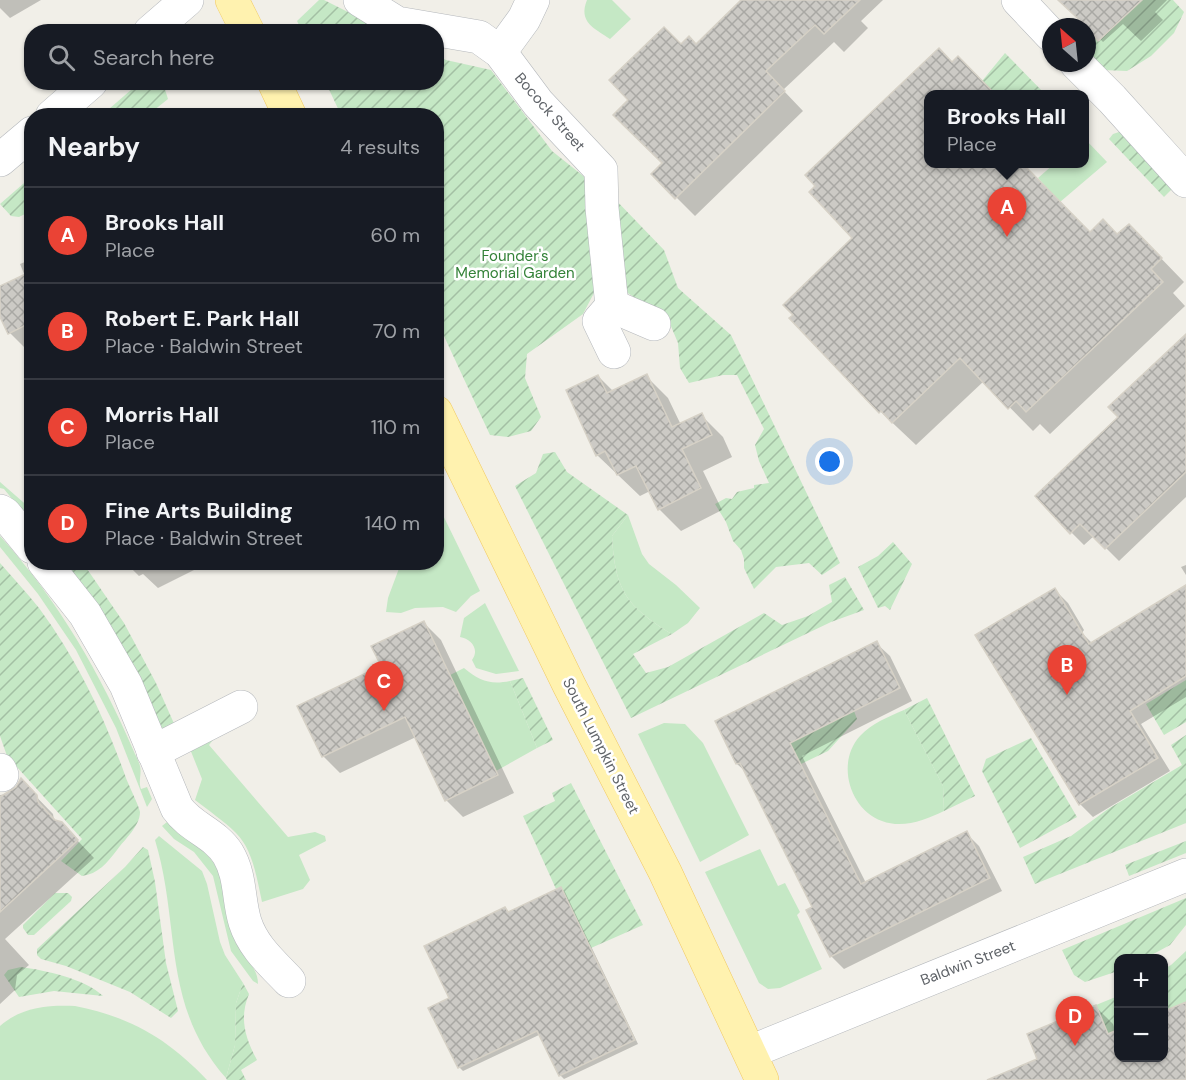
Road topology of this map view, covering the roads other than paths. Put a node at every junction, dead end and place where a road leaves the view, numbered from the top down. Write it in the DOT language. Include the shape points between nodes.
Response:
graph roads {
  1 [pos="187,0"];
  2 [pos="232,0"];
  3 [pos="360,0"];
  4 [pos="533,0"];
  5 [pos="1017,0"];
  6 [pos="159,24"];
  7 [pos="244,24"];
  8 [pos="403,24"];
  9 [pos="1042,26"];
  10 [pos="444,31"];
  11 [pos="500,52"];
  12 [pos="1085,72"];
  13 [pos="278,90"];
  14 [pos="286,108"];
  15 [pos="24,140"];
  16 [pos="0,160"];
  17 [pos="1186,181"];
  18 [pos="612,306"];
  19 [pos="654,324"];
  20 [pos="614,352"];
  21 [pos="444,428"];
  22 [pos="0,512"];
  23 [pos="24,537"];
  24 [pos="50,570"];
  25 [pos="241,706"];
  26 [pos="153,752"];
  27 [pos="1186,875"];
  28 [pos="290,981"];
  29 [pos="756,1066"];
  1 -- 6 [label="street"];
  2 -- 7 [label="main road"];
  3 -- 8 [label="street, Bocock Street"];
  4 -- 11 [label="street"];
  5 -- 9 [label="street"];
  10 -- 11 [label="street, Bocock Street" via="478,36"];
  11 -- 18 [label="street, Bocock Street" via="538,103 601,170"];
  12 -- 17 [label="street"];
  13 -- 14 [label="main road"];
  15 -- 16 [label="street"];
  18 -- 19 [label="street"];
  18 -- 20 [label="street" via="599,321"];
  21 -- 29 [label="main road, South Lumpkin Street" via="665,872"];
  22 -- 23 [label="street"];
  24 -- 26 [label="street" via="85,614 126,685"];
  25 -- 26 [label="street"];
  26 -- 28 [label="street" via="177,808 228,853 236,869 248,931 260,951"];
  27 -- 29 [label="street, Baldwin Street"];
}
